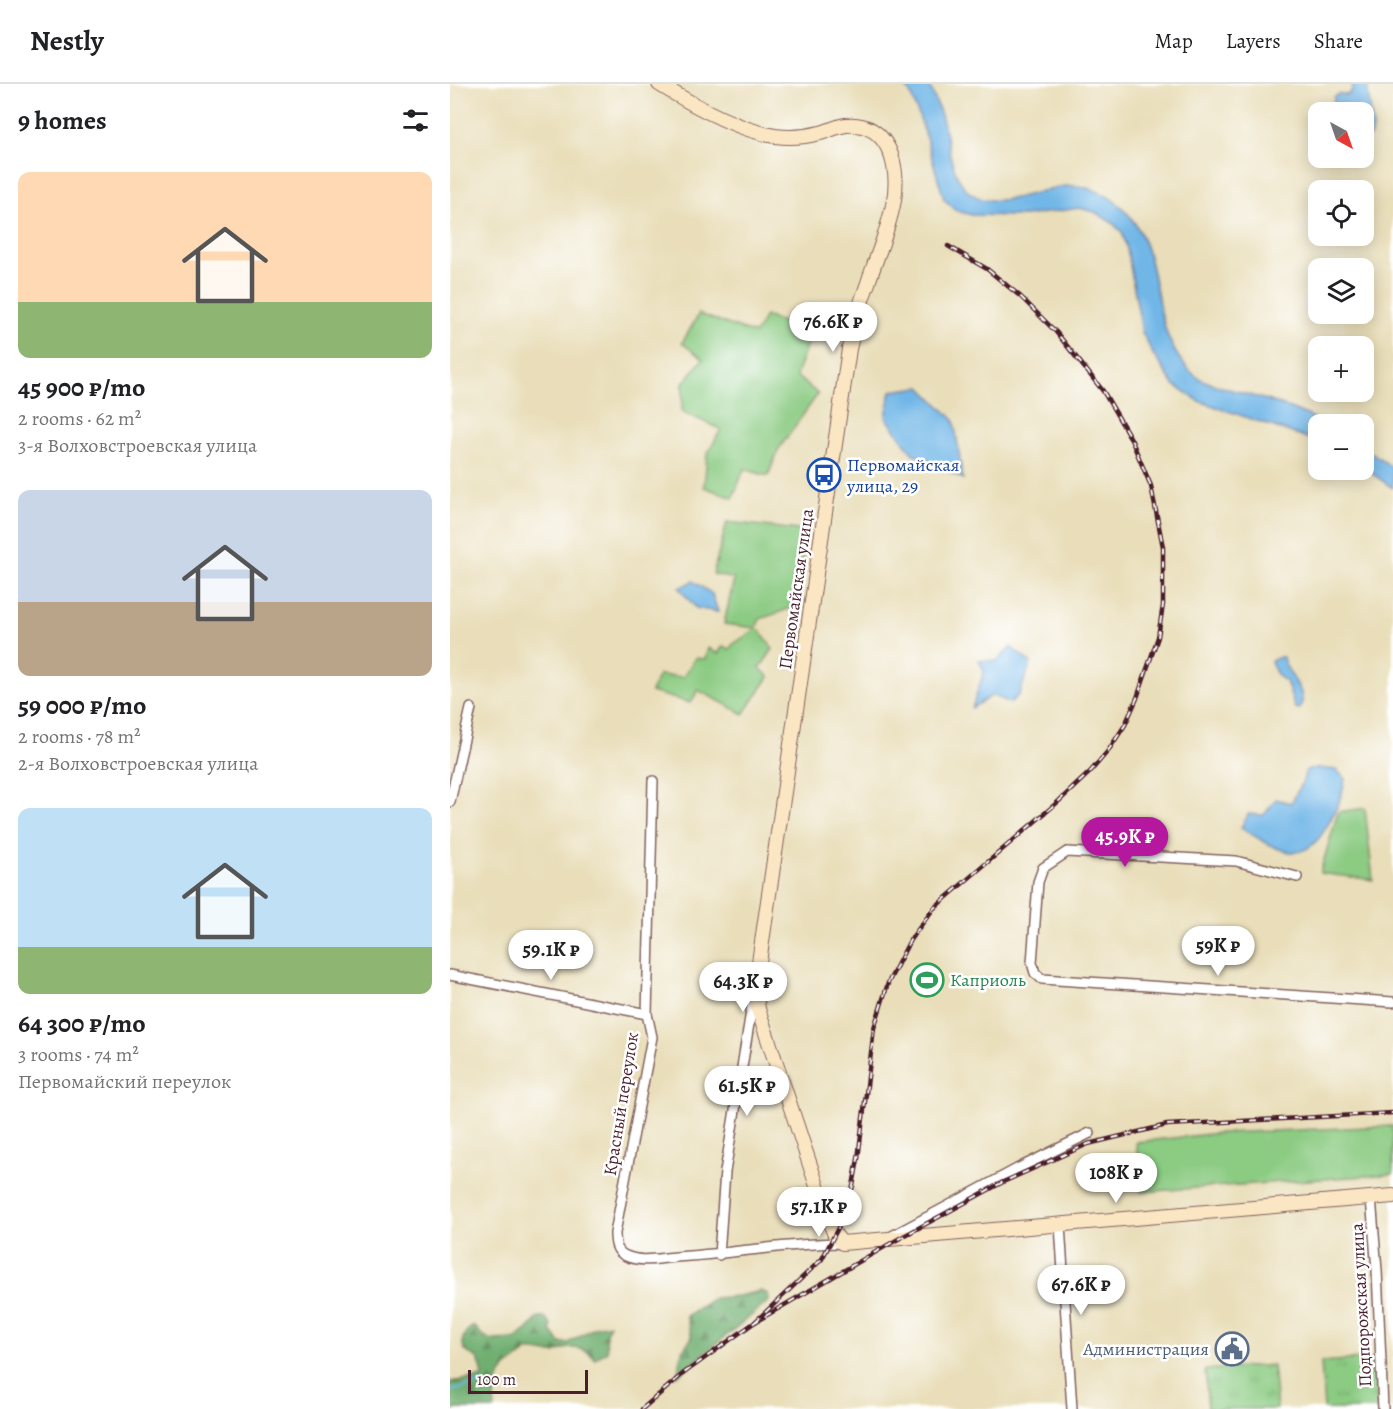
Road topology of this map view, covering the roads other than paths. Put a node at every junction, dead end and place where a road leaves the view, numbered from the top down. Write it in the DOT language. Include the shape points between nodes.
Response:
graph roads {
  1 [pos="659,84"];
  2 [pos="471,708"];
  3 [pos="653,781"];
  4 [pos="450,802"];
  5 [pos="1297,878"];
  6 [pos="450,975"];
  7 [pos="757,976"];
  8 [pos="1393,1002"];
  9 [pos="647,1014"];
  10 [pos="1090,1133"];
  11 [pos="1393,1196"];
  12 [pos="1371,1198"];
  13 [pos="1060,1225"];
  14 [pos="886,1239"];
  15 [pos="842,1243"];
  16 [pos="719,1255"];
  17 [pos="1072,1409"];
  18 [pos="1383,1409"];
  1 -- 7 [label="street, Первомайская улица" via="720,118 759,133 797,137 846,125 861,126 883,139 891,153 895,174 891,213 849,348"];
  2 -- 4 [label="street"];
  3 -- 9 [label="street, Красный переулок"];
  5 -- 8 [label="street" via="1236,861 1068,852 1043,867 1038,882 1032,963 1035,973 1042,979"];
  6 -- 9 [label="street"];
  7 -- 15 [label="street, Первомайская улица" via="758,1009 826,1214"];
  7 -- 16 [label="street" via="725,1172"];
  9 -- 16 [label="street, Красный переулок" via="652,1037 615,1233 616,1248 627,1257 640,1260"];
  10 -- 14 [label="street"];
  11 -- 12 [label="street"];
  12 -- 13 [label="street"];
  12 -- 18 [label="street, Подпорожская улица"];
  13 -- 14 [label="street"];
  13 -- 17 [label="street"];
  14 -- 15 [label="street"];
  15 -- 16 [label="street"];
}
